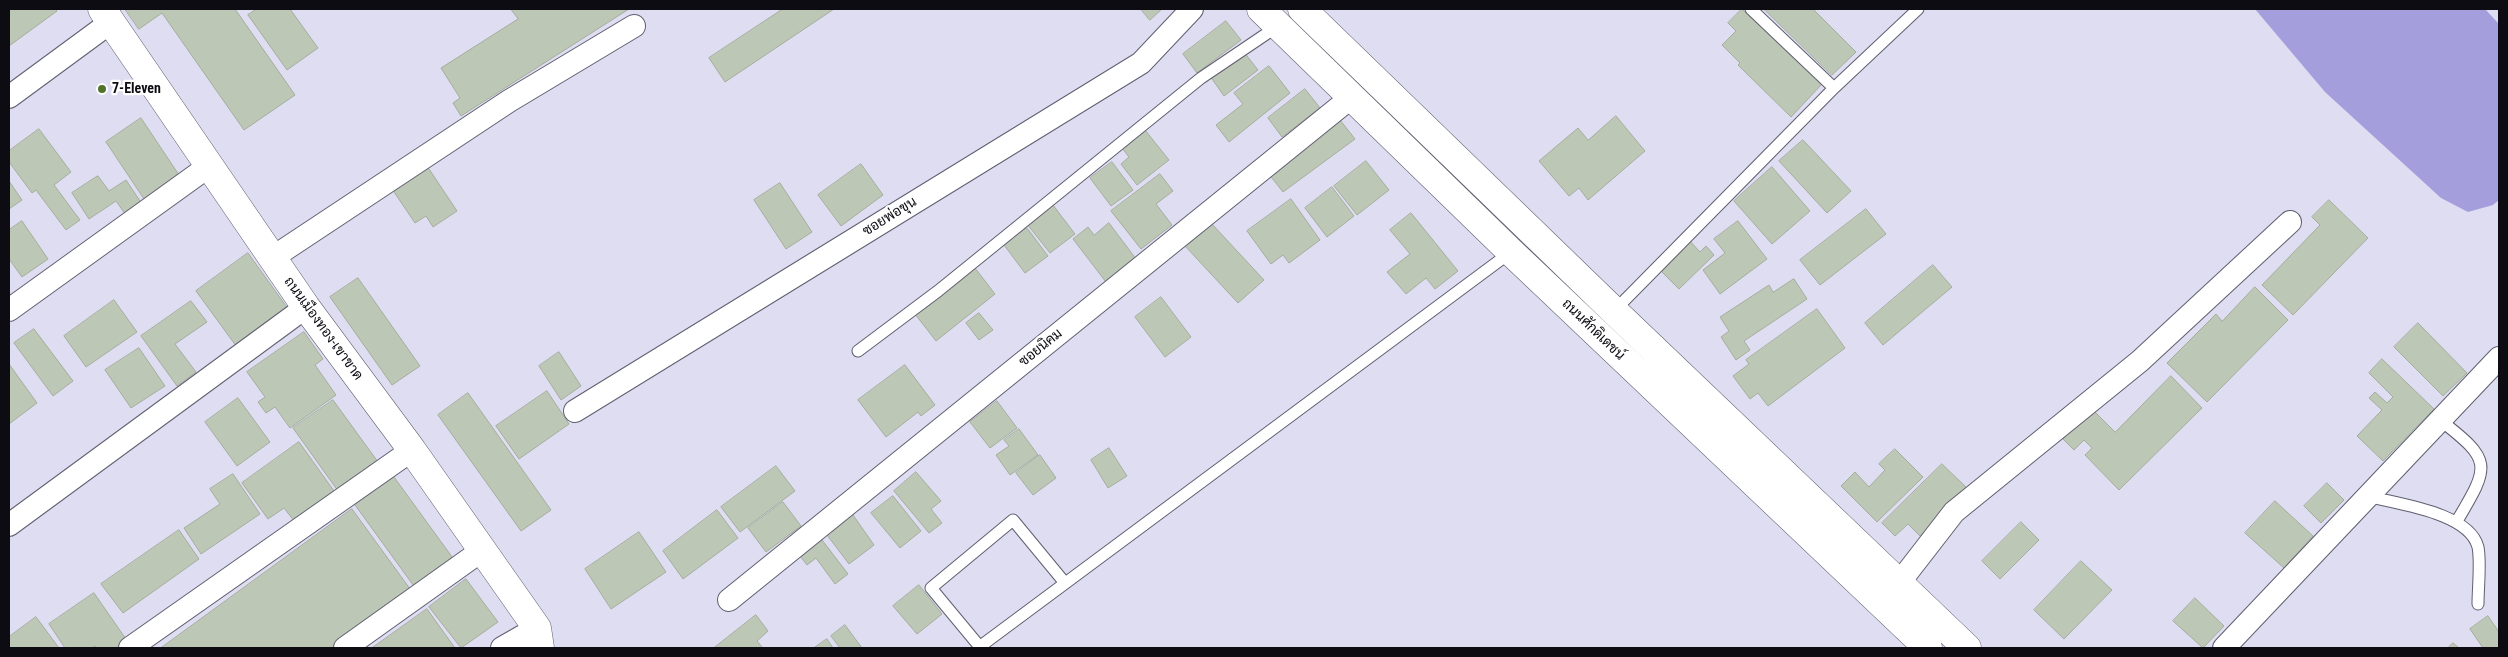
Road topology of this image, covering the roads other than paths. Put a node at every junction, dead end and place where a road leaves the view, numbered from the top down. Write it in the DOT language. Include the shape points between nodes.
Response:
graph roads {
  1 [pos="1192,9"];
  2 [pos="1302,9"];
  3 [pos="1751,9"];
  4 [pos="1918,9"];
  5 [pos="107,15"];
  6 [pos="1270,17"];
  7 [pos="634,26"];
  8 [pos="1834,88"];
  9 [pos="9,96"];
  10 [pos="1352,96"];
  11 [pos="209,166"];
  12 [pos="2290,222"];
  13 [pos="1511,252"];
  14 [pos="272,258"];
  15 [pos="306,307"];
  16 [pos="9,310"];
  17 [pos="1614,311"];
  18 [pos="858,351"];
  19 [pos="2499,358"];
  20 [pos="575,410"];
  21 [pos="2440,420"];
  22 [pos="412,450"];
  23 [pos="2367,496"];
  24 [pos="2457,522"];
  25 [pos="9,525"];
  26 [pos="481,551"];
  27 [pos="1065,583"];
  28 [pos="1899,583"];
  29 [pos="729,600"];
  30 [pos="2478,604"];
  31 [pos="538,638"];
  32 [pos="979,647"];
  33 [pos="130,648"];
  34 [pos="345,648"];
  35 [pos="502,648"];
  36 [pos="1928,648"];
  37 [pos="1967,648"];
  38 [pos="2224,648"];
  1 -- 20 [label="street, ซอยพ่อขุน" via="1141,63"];
  2 -- 17 [label="main road"];
  3 -- 8 [label="lane"];
  4 -- 8 [label="lane"];
  5 -- 9 [label="street"];
  5 -- 11 [label="main road, ถนนเมืองทอง-เขาขาด"];
  6 -- 10 [label="main road, ถนนศักดิเดชน์"];
  6 -- 18 [label="lane" via="1201,78 945,285"];
  7 -- 14 [label="street" via="509,101"];
  8 -- 17 [label="lane"];
  10 -- 13 [label="main road, ถนนศักดิเดชน์"];
  10 -- 29 [label="street, ซอยนิคม"];
  11 -- 14 [label="main road, ถนนเมืองทอง-เขาขาด"];
  11 -- 16 [label="street"];
  12 -- 28 [label="street" via="2140,361 1954,512"];
  13 -- 27 [label="lane"];
  13 -- 36 [label="main road, ถนนศักดิเดชน์"];
  14 -- 15 [label="main road, ถนนเมืองทอง-เขาขาด"];
  15 -- 22 [label="main road, ถนนเมืองทอง-เขาขาด"];
  15 -- 25 [label="street"];
  17 -- 28 [label="main road"];
  19 -- 21 [label="street"];
  21 -- 23 [label="street"];
  21 -- 24 [label="lane" via="2478,453 2483,467 2478,485"];
  22 -- 26 [label="main road, ถนนเมืองทอง-เขาขาด"];
  22 -- 33 [label="street"];
  23 -- 24 [label="lane"];
  23 -- 38 [label="street"];
  24 -- 30 [label="lane" via="2478,547"];
  26 -- 31 [label="main road, ถนนเมืองทอง-เขาขาด"];
  26 -- 34 [label="street"];
  27 -- 32 [label="lane"];
  27 -- 32 [label="lane" via="1013,520 931,588"];
  28 -- 37 [label="main road"];
  31 -- 35 [label="street"];
}
